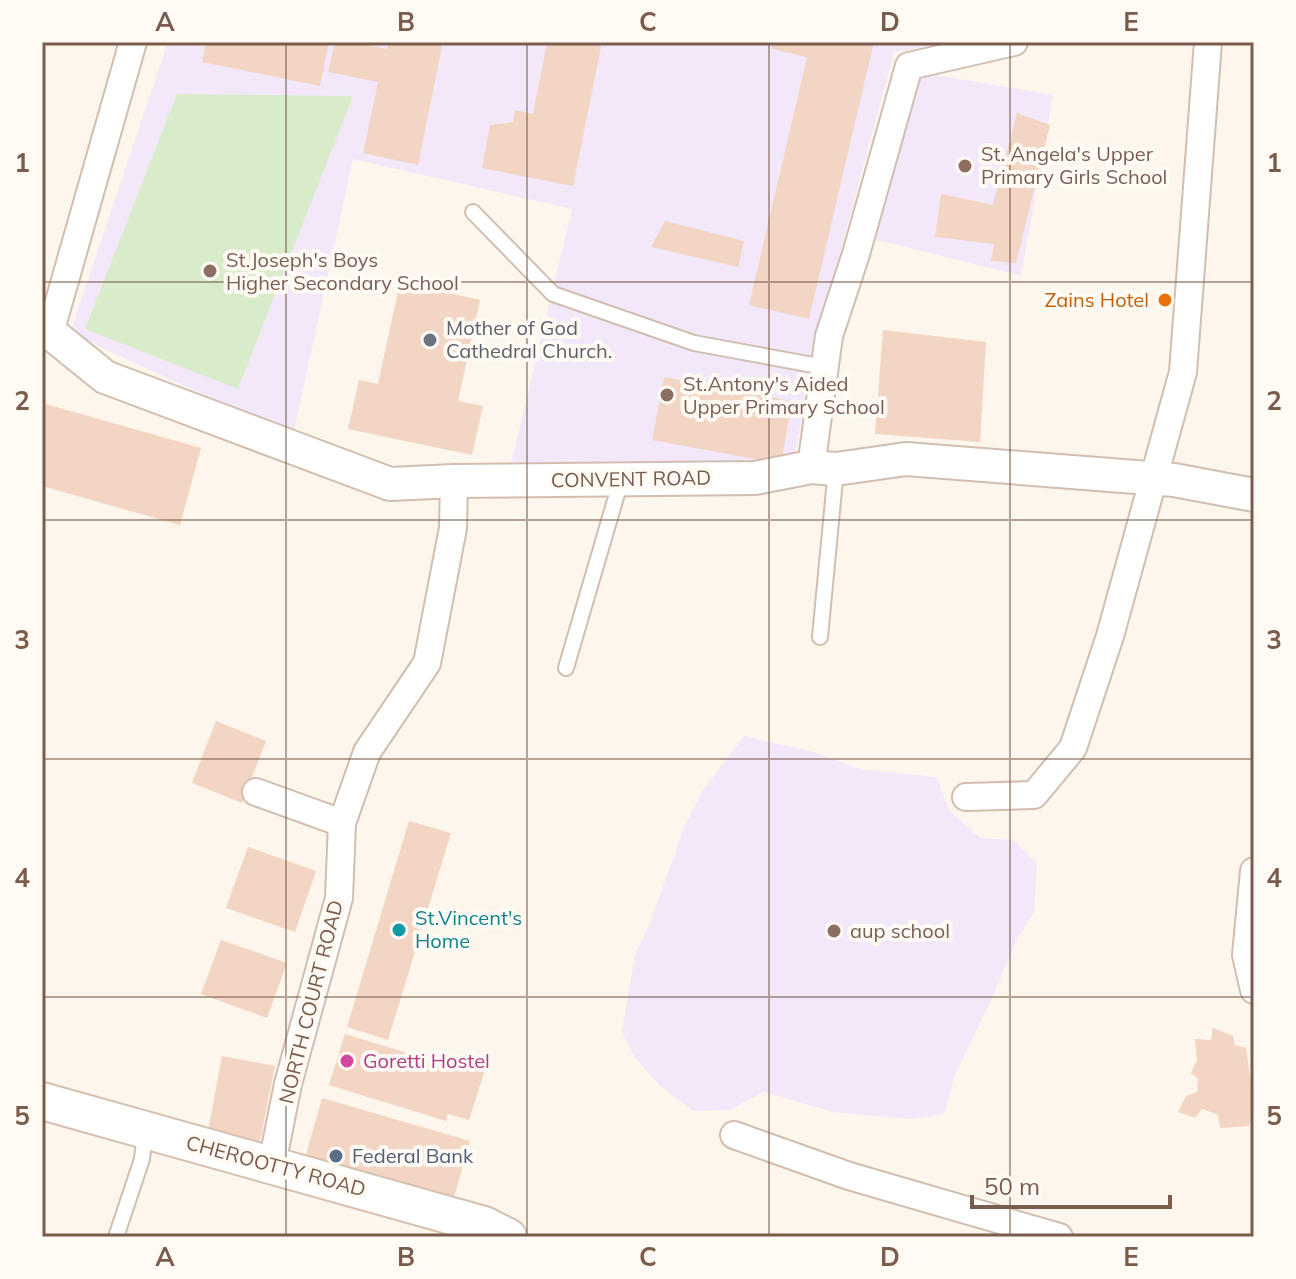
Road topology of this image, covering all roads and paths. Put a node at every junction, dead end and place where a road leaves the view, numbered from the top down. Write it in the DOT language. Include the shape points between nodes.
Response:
graph roads {
  1 [pos="133,42"];
  2 [pos="1014,42"];
  3 [pos="1208,42"];
  4 [pos="473,212"];
  5 [pos="46,329"];
  6 [pos="824,367"];
  7 [pos="824,468"];
  8 [pos="621,479"];
  9 [pos="1155,479"];
  10 [pos="454,481"];
  11 [pos="1254,495"];
  12 [pos="820,637"];
  13 [pos="566,668"];
  14 [pos="256,792"];
  15 [pos="966,797"];
  16 [pos="342,823"];
  17 [pos="1254,871"];
  18 [pos="1254,990"];
  19 [pos="42,1101"];
  20 [pos="145,1131"];
  21 [pos="734,1135"];
  22 [pos="272,1164"];
  23 [pos="116,1237"];
  24 [pos="508,1237"];
  25 [pos="1059,1237"];
  1 -- 5 [label="street"];
  2 -- 6 [label="street" via="909,66"];
  3 -- 9 [label="street" via="1183,372"];
  4 -- 6 [label="lane" via="553,294 694,343"];
  5 -- 10 [label="street, CONVENT ROAD" via="105,377 390,484"];
  6 -- 7 [label="street"];
  7 -- 8 [label="street, CONVENT ROAD" via="755,478"];
  7 -- 9 [label="street, CONVENT ROAD" via="906,459"];
  7 -- 12 [label="lane"];
  8 -- 10 [label="street, CONVENT ROAD"];
  8 -- 13 [label="lane"];
  9 -- 11 [label="street, CONVENT ROAD"];
  9 -- 15 [label="street" via="1073,748 1034,795"];
  10 -- 16 [label="street, NORTH COURT ROAD" via="453,528 427,663 367,752"];
  14 -- 16 [label="street"];
  16 -- 22 [label="street, NORTH COURT ROAD" via="339,898 288,1084"];
  17 -- 18 [label="street" via="1246,955"];
  19 -- 20 [label="main road, CHEROOTTY ROAD"];
  20 -- 22 [label="main road, CHEROOTTY ROAD"];
  20 -- 23 [label="lane" via="142,1159"];
  21 -- 25 [label="street" via="849,1176"];
  22 -- 24 [label="main road, CHEROOTTY ROAD" via="484,1225"];
}
